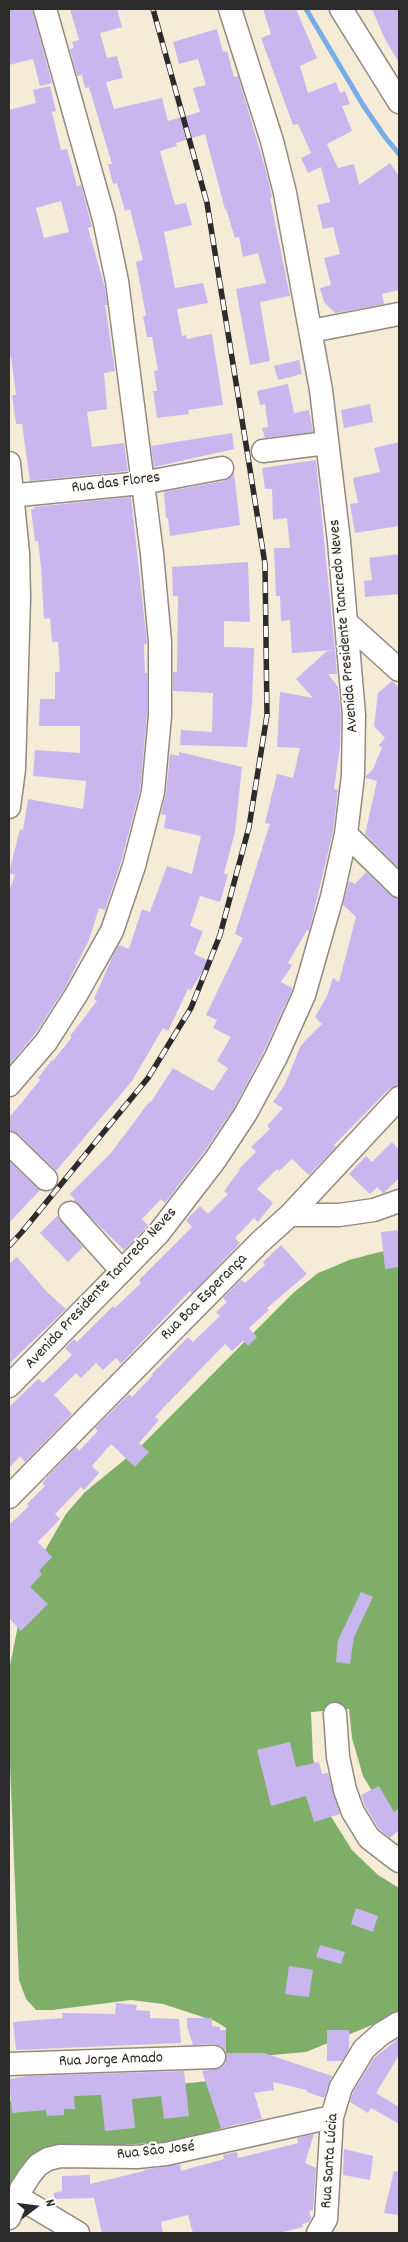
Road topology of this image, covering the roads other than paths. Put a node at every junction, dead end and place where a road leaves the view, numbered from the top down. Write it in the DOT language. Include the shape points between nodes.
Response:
graph roads {
  1 [pos="46,9"];
  2 [pos="230,9"];
  3 [pos="341,9"];
  4 [pos="399,102"];
  5 [pos="399,314"];
  6 [pos="311,331"];
  7 [pos="327,444"];
  8 [pos="263,451"];
  9 [pos="9,463"];
  10 [pos="222,468"];
  11 [pos="142,484"];
  12 [pos="11,496"];
  13 [pos="347,623"];
  14 [pos="399,670"];
  15 [pos="9,736"];
  16 [pos="14,769"];
  17 [pos="9,807"];
  18 [pos="346,834"];
  19 [pos="399,886"];
  20 [pos="9,1085"];
  21 [pos="399,1098"];
  22 [pos="9,1143"];
  23 [pos="46,1179"];
  24 [pos="399,1201"];
  25 [pos="70,1213"];
  26 [pos="290,1215"];
  27 [pos="121,1270"];
  28 [pos="9,1386"];
  29 [pos="9,1497"];
  30 [pos="334,1714"];
  31 [pos="399,1860"];
  32 [pos="399,2023"];
  33 [pos="214,2057"];
  34 [pos="9,2064"];
  35 [pos="332,2117"];
  36 [pos="18,2197"];
  37 [pos="9,2218"];
  38 [pos="78,2233"];
  39 [pos="318,2233"];
  1 -- 11 [label="street" via="104,219 117,281"];
  2 -- 6 [label="street, Avenida Presidente Tancredo Neves" via="286,193"];
  3 -- 4 [label="street"];
  5 -- 6 [label="street"];
  6 -- 7 [label="street, Avenida Presidente Tancredo Neves"];
  7 -- 8 [label="street"];
  7 -- 13 [label="street, Avenida Presidente Tancredo Neves"];
  9 -- 12 [label="street"];
  10 -- 11 [label="street, Rua das Flores"];
  11 -- 12 [label="street, Rua das Flores"];
  11 -- 20 [label="street" via="160,642 160,716 153,792 134,866 112,931 46,1042"];
  12 -- 16 [label="street" via="19,598"];
  13 -- 14 [label="street"];
  13 -- 18 [label="street, Avenida Presidente Tancredo Neves" via="354,715 353,774"];
  15 -- 16 [label="street"];
  16 -- 17 [label="street"];
  18 -- 19 [label="street"];
  18 -- 27 [label="street, Avenida Presidente Tancredo Neves" via="304,995 263,1084 230,1139 197,1184 158,1234"];
  21 -- 26 [label="street, Rua Boa Esperança"];
  22 -- 23 [label="street"];
  24 -- 26 [label="street" via="374,1210 339,1215"];
  25 -- 27 [label="street"];
  26 -- 29 [label="street, Rua Boa Esperança"];
  27 -- 28 [label="street, Avenida Presidente Tancredo Neves"];
  30 -- 31 [label="street" via="338,1757 353,1812 369,1838"];
  32 -- 35 [label="street, Rua Santa Lúcia" via="364,2048 341,2087"];
  33 -- 34 [label="street, Rua Jorge Amado"];
  35 -- 36 [label="street, Rua São José" via="166,2154 60,2156 38,2165"];
  35 -- 39 [label="street, Rua Santa Lúcia" via="326,2219"];
  36 -- 37 [label="street, Rua São José"];
  36 -- 38 [label="street"];
}
